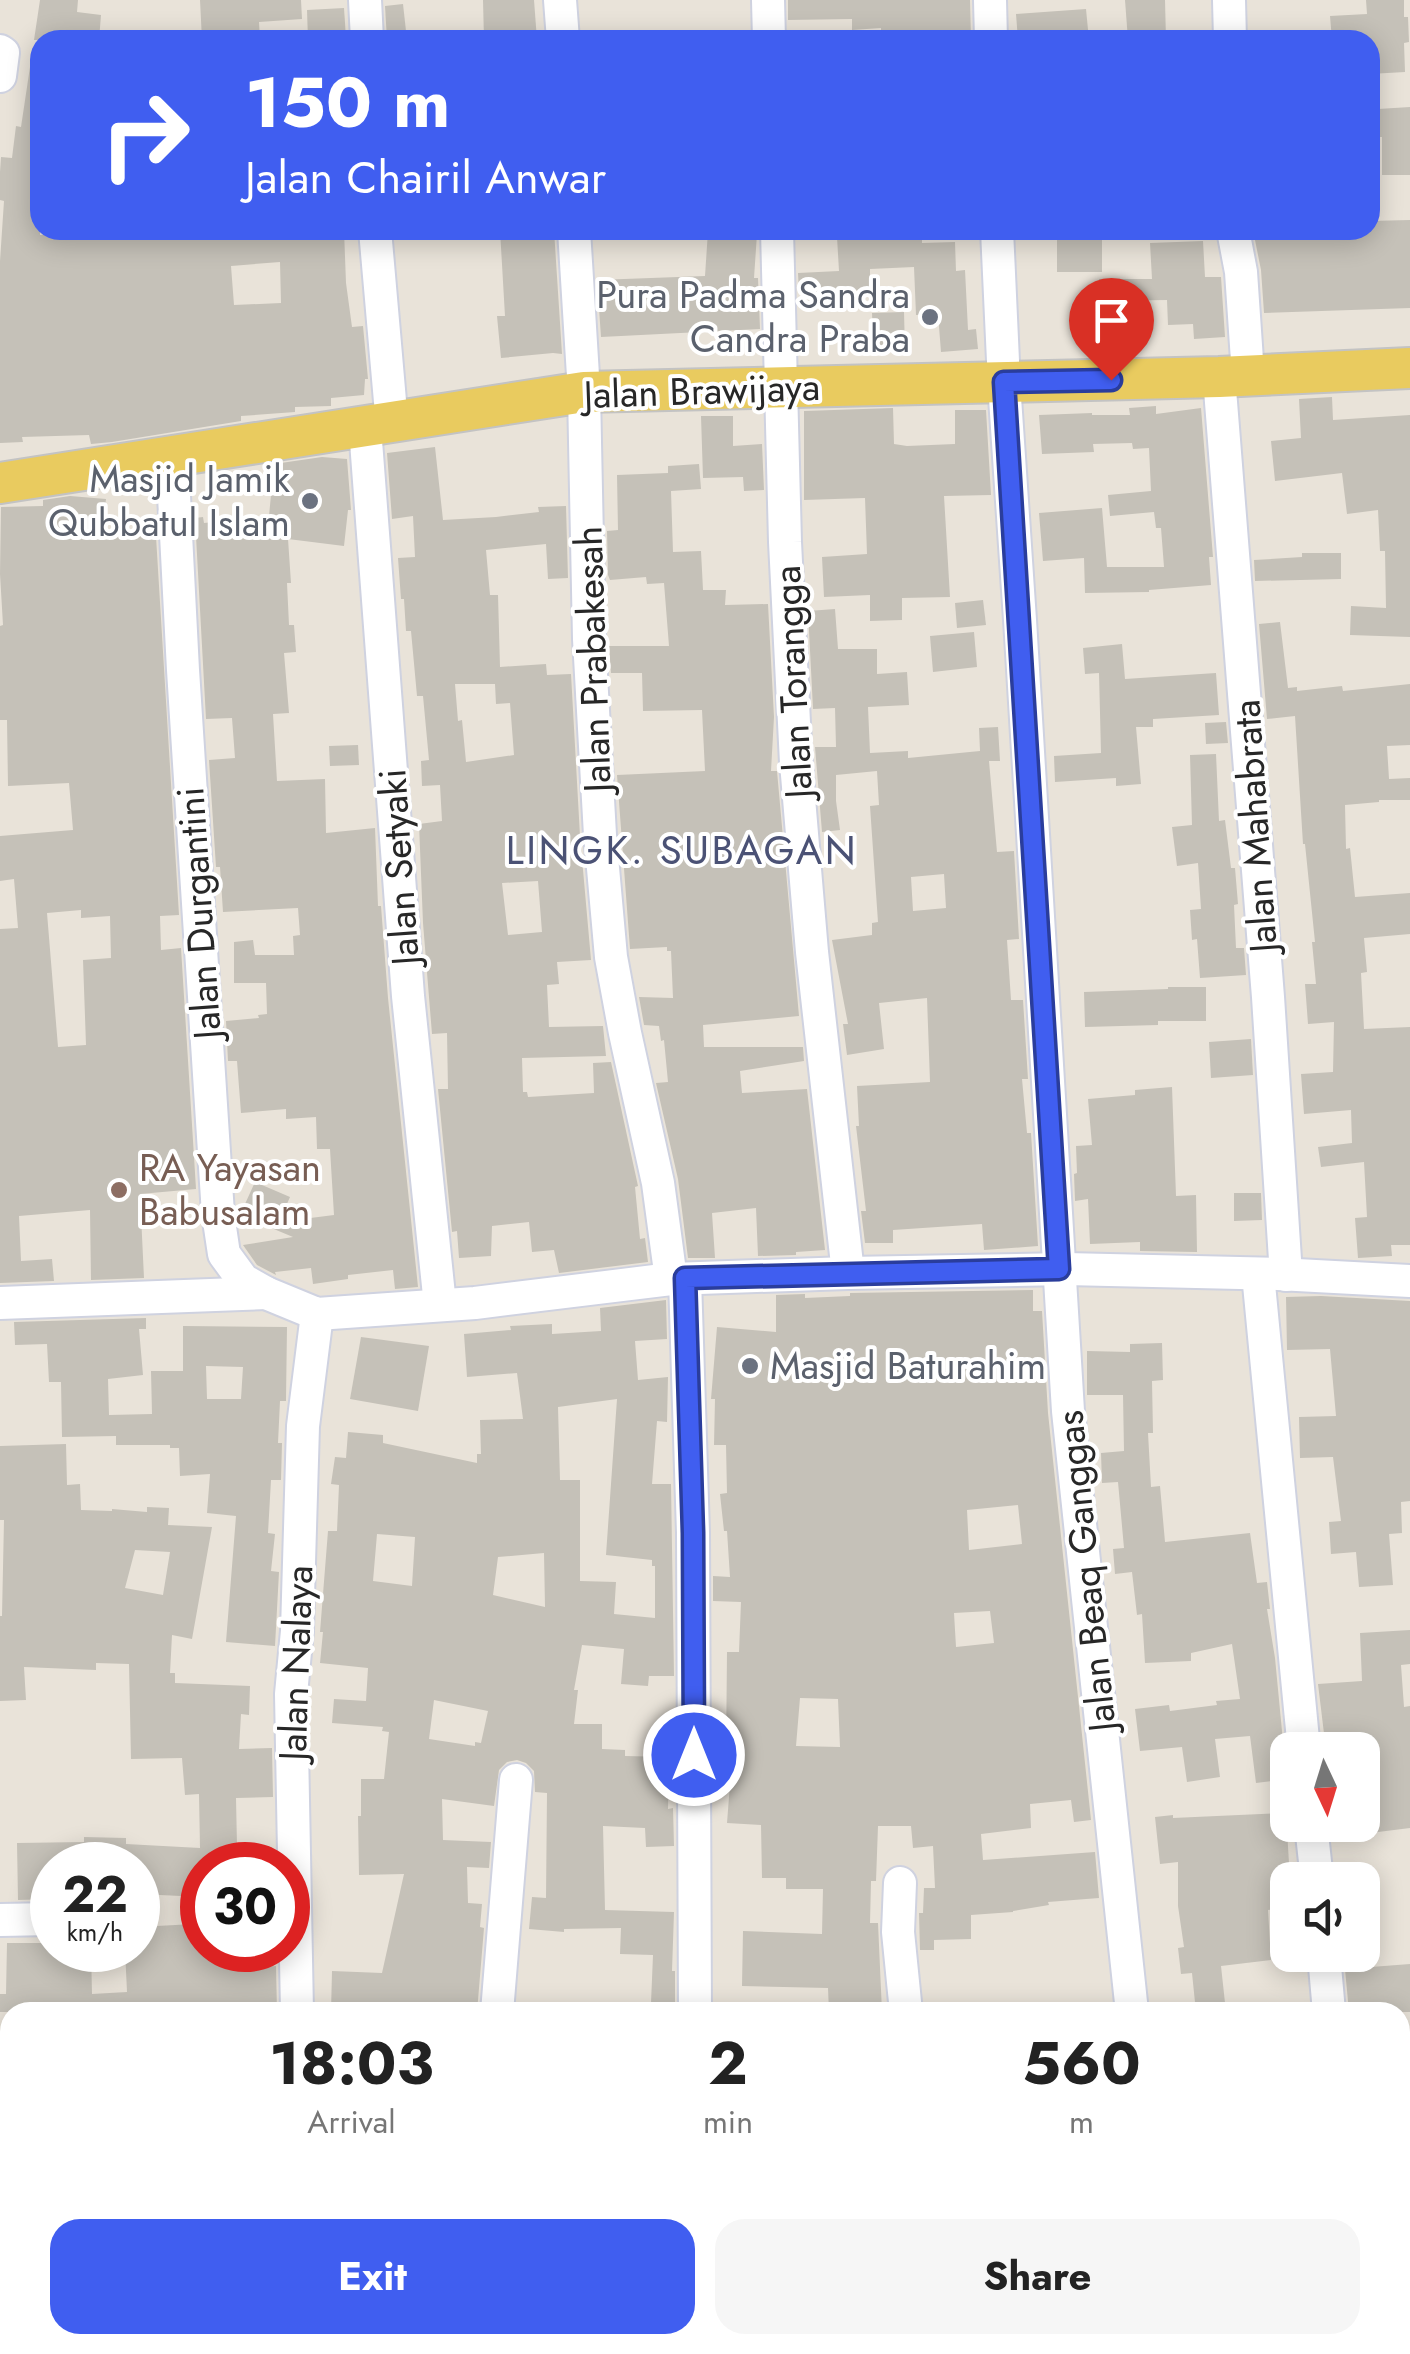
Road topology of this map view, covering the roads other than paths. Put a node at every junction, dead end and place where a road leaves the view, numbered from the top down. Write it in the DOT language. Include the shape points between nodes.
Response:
graph roads {
  1 [pos="366,0"];
  2 [pos="560,0"];
  3 [pos="768,0"];
  4 [pos="990,0"];
  5 [pos="1228,0"];
  6 [pos="367,30"];
  7 [pos="562,30"];
  8 [pos="769,30"];
  9 [pos="990,30"];
  10 [pos="1230,30"];
  11 [pos="375,240"];
  12 [pos="575,240"];
  13 [pos="777,240"];
  14 [pos="998,240"];
  15 [pos="1234,240"];
  16 [pos="1410,368"];
  17 [pos="1233,376"];
  18 [pos="1004,382"];
  19 [pos="780,388"];
  20 [pos="584,392"];
  21 [pos="378,426"];
  22 [pos="172,458"];
  23 [pos="0,483"];
  24 [pos="1059,1269"];
  25 [pos="848,1273"];
  26 [pos="1272,1274"];
  27 [pos="678,1279"];
  28 [pos="1410,1281"];
  29 [pos="266,1293"];
  30 [pos="0,1304"];
  31 [pos="440,1305"];
  32 [pos="317,1314"];
  33 [pos="1303,1732"];
  34 [pos="516,1780"];
  35 [pos="900,1882"];
  36 [pos="30,1919"];
  37 [pos="0,1920"];
  38 [pos="1326,1972"];
  39 [pos="297,2002"];
  40 [pos="499,2002"];
  41 [pos="695,2002"];
  42 [pos="905,2002"];
  43 [pos="1131,2002"];
  44 [pos="1329,2002"];
  1 -- 6 [label="street"];
  2 -- 7 [label="street"];
  3 -- 8 [label="street"];
  4 -- 9 [label="street"];
  5 -- 10 [label="street"];
  11 -- 21 [label="street, Jalan Setyaki"];
  12 -- 20 [label="street, Jalan Prabakesah"];
  13 -- 19 [label="street, Jalan Torangga"];
  14 -- 18 [label="street, Jalan Beaq Ganggas"];
  15 -- 17 [label="street, Jalan Mahabrata" via="1241,272"];
  16 -- 17 [label="main road, Jalan Brawijaya"];
  17 -- 18 [label="main road, Jalan Brawijaya"];
  17 -- 26 [label="street, Jalan Mahabrata" via="1267,978"];
  18 -- 19 [label="main road, Jalan Brawijaya"];
  18 -- 24 [label="street, Jalan Beaq Ganggas"];
  19 -- 20 [label="main road, Jalan Brawijaya"];
  19 -- 25 [label="street, Jalan Torangga" via="796,763"];
  20 -- 21 [label="main road, Jalan Brawijaya"];
  20 -- 27 [label="street, Jalan Prabakesah" via="589,638 611,956"];
  21 -- 22 [label="main road, Jalan Brawijaya"];
  21 -- 31 [label="street, Jalan Setyaki" via="405,958"];
  22 -- 23 [label="main road, Jalan Brawijaya"];
  22 -- 29 [label="street, Jalan Durgantini" via="220,1238 243,1280"];
  24 -- 25 [label="street"];
  24 -- 26 [label="street"];
  24 -- 43 [label="street, Jalan Beaq Ganggas" via="1076,1500"];
  25 -- 27 [label="street"];
  26 -- 28 [label="street"];
  26 -- 33 [label="street, Jalan Mahabrata"];
  27 -- 31 [label="street"];
  27 -- 41 [label="street, Jalan Prabakesah" via="693,1533"];
  29 -- 30 [label="street"];
  29 -- 32 [label="street, Jalan Durgantini"];
  31 -- 32 [label="street"];
  32 -- 39 [label="street, Jalan Nalaya" via="304,1426 291,1694"];
  34 -- 40 [label="street"];
  35 -- 42 [label="street"];
  36 -- 37 [label="street"];
  38 -- 44 [label="street"];
}
